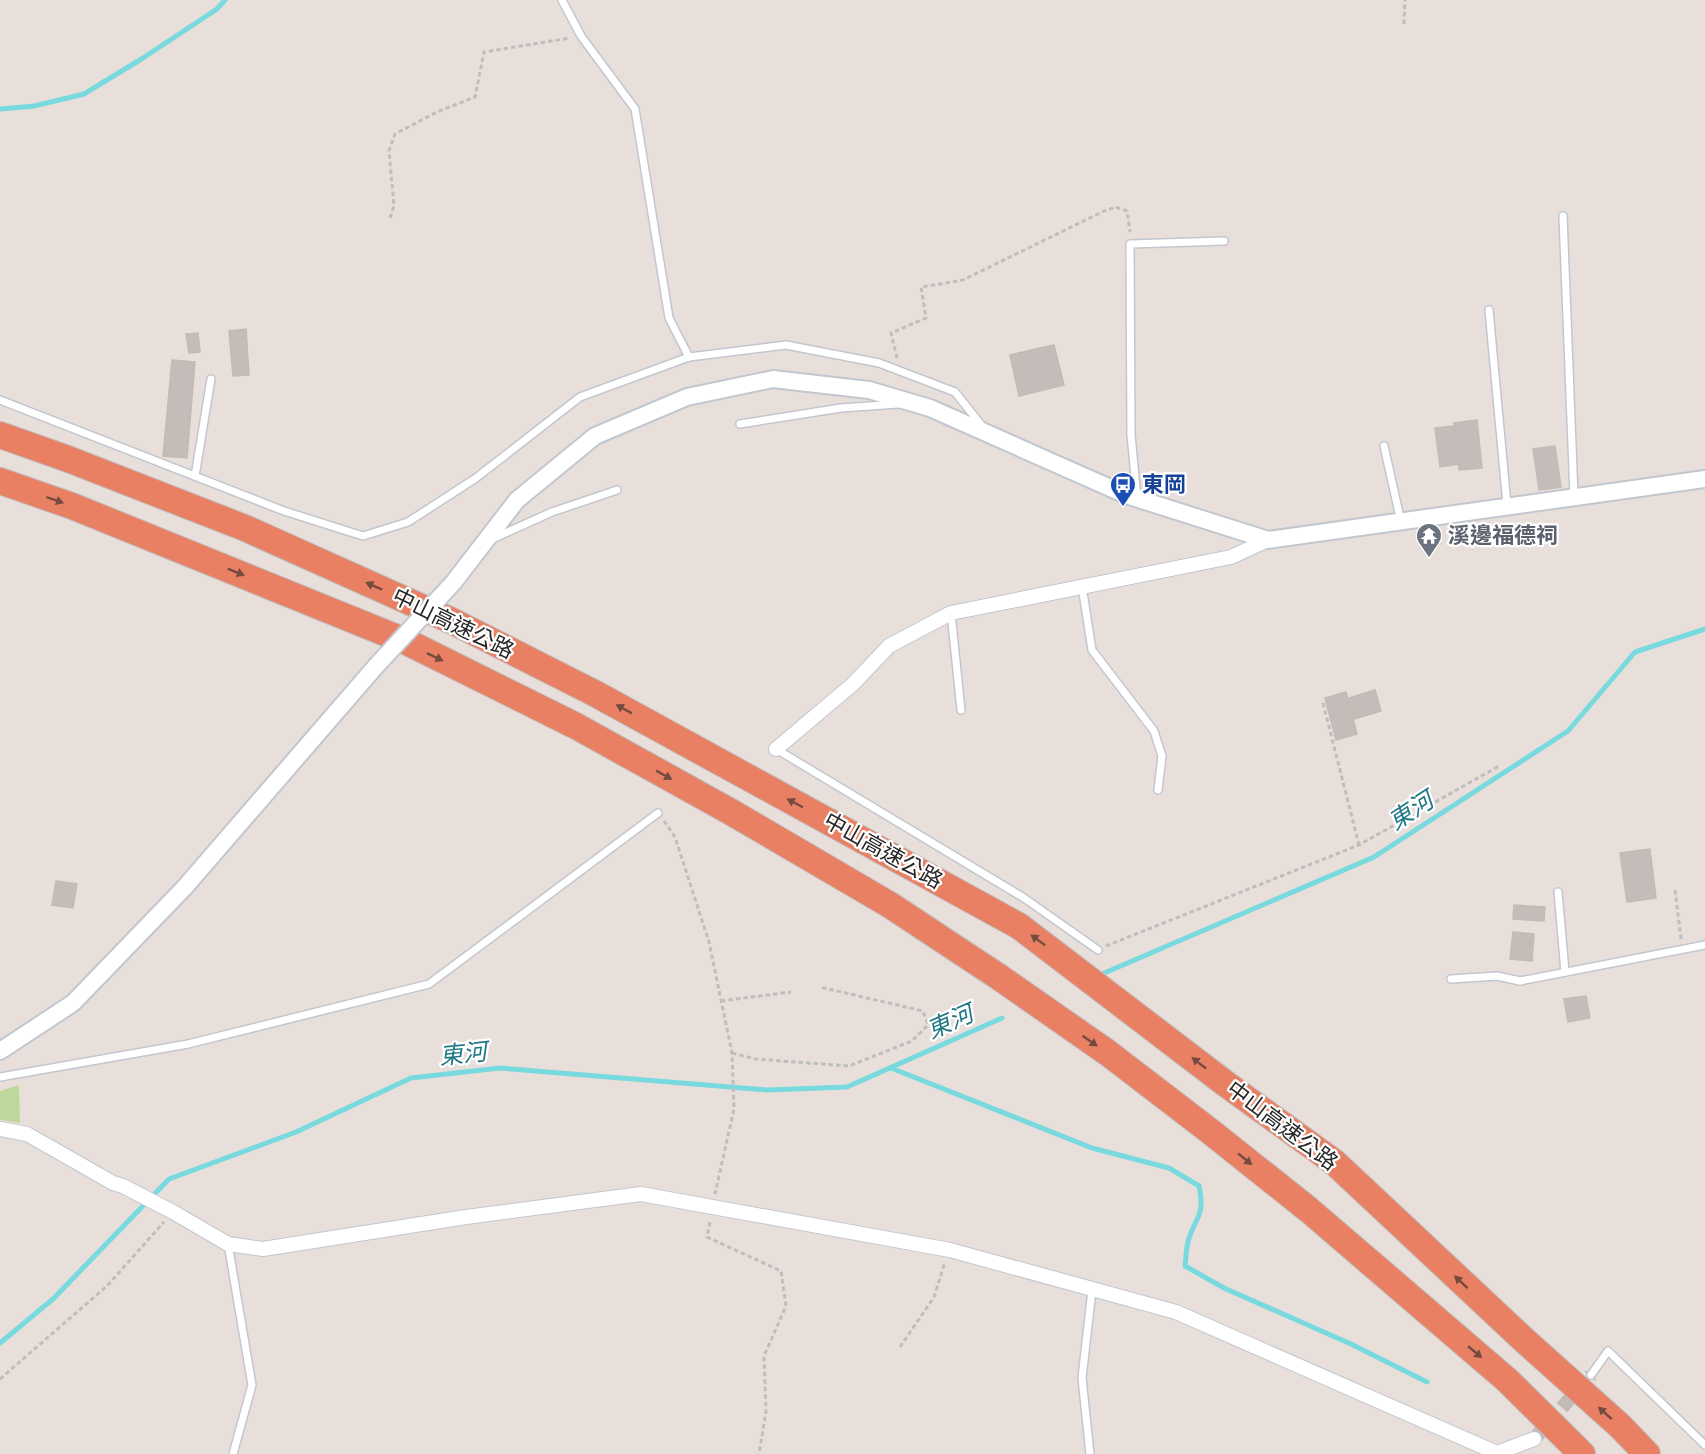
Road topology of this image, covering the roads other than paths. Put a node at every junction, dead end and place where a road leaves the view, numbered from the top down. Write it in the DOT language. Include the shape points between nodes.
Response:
graph roads {
  1 [pos="562,0"];
  2 [pos="1563,216"];
  3 [pos="1224,241"];
  4 [pos="1489,310"];
  5 [pos="689,357"];
  6 [pos="211,379"];
  7 [pos="0,400"];
  8 [pos="914,403"];
  9 [pos="740,424"];
  10 [pos="987,433"];
  11 [pos="0,435"];
  12 [pos="1384,446"];
  13 [pos="195,476"];
  14 [pos="1705,479"];
  15 [pos="0,481"];
  16 [pos="617,490"];
  17 [pos="1137,498"];
  18 [pos="1574,498"];
  19 [pos="1507,507"];
  20 [pos="1401,522"];
  21 [pos="1268,540"];
  22 [pos="484,542"];
  23 [pos="1082,586"];
  24 [pos="951,613"];
  25 [pos="961,711"];
  26 [pos="776,750"];
  27 [pos="1158,790"];
  28 [pos="658,813"];
  29 [pos="1558,892"];
  30 [pos="1705,945"];
  31 [pos="1098,950"];
  32 [pos="1564,972"];
  33 [pos="1451,979"];
  34 [pos="0,1051"];
  35 [pos="0,1077"];
  36 [pos="0,1129"];
  37 [pos="228,1244"];
  38 [pos="1092,1290"];
  39 [pos="1591,1375"];
  40 [pos="1534,1439"];
  41 [pos="1705,1445"];
  42 [pos="233,1454"];
  43 [pos="1090,1454"];
  44 [pos="1582,1454"];
  45 [pos="1647,1454"];
  1 -- 5 [label="lane" via="581,36 635,109 669,318"];
  2 -- 18 [label="lane"];
  3 -- 17 [label="lane" via="1130,244 1131,435"];
  4 -- 19 [label="lane"];
  5 -- 10 [label="lane" via="786,345 879,363 955,393"];
  5 -- 13 [label="lane" via="580,397 476,478 408,522 363,536 284,511"];
  6 -- 13 [label="lane"];
  7 -- 13 [label="lane"];
  8 -- 9 [label="lane" via="841,408"];
  8 -- 10 [label="street"];
  8 -- 22 [label="street" via="869,390 773,379 687,397 595,436 517,500"];
  10 -- 17 [label="street"];
  45 -- 11 [label="highway, 中山高速公路, one-way" via="1334,1162 1019,926 596,694 450,620 245,528"];
  12 -- 20 [label="lane"];
  14 -- 18 [label="street"];
  15 -- 44 [label="highway, 中山高速公路, one-way" via="72,506 405,641 576,726 890,905 1145,1082 1309,1210 1508,1380"];
  16 -- 22 [label="lane" via="552,512"];
  17 -- 21 [label="street"];
  18 -- 19 [label="street"];
  19 -- 20 [label="street"];
  20 -- 21 [label="street"];
  21 -- 23 [label="street" via="1231,557"];
  22 -- 34 [label="street, bridge" via="184,887 73,1003"];
  23 -- 24 [label="street"];
  23 -- 27 [label="lane" via="1092,650 1154,731 1162,756"];
  24 -- 25 [label="lane"];
  24 -- 26 [label="street" via="889,646 853,684"];
  26 -- 31 [label="lane" via="1024,898"];
  28 -- 35 [label="lane" via="429,984 188,1044"];
  29 -- 32 [label="lane"];
  30 -- 32 [label="lane"];
  32 -- 33 [label="lane" via="1520,981 1497,976"];
  36 -- 37 [label="street" via="27,1134"];
  37 -- 38 [label="street" via="263,1249 641,1194 950,1250"];
  37 -- 42 [label="lane" via="252,1385"];
  38 -- 40 [label="street" via="1176,1312 1497,1453"];
  38 -- 43 [label="lane" via="1082,1378"];
  39 -- 41 [label="lane" via="1608,1351"];
}
